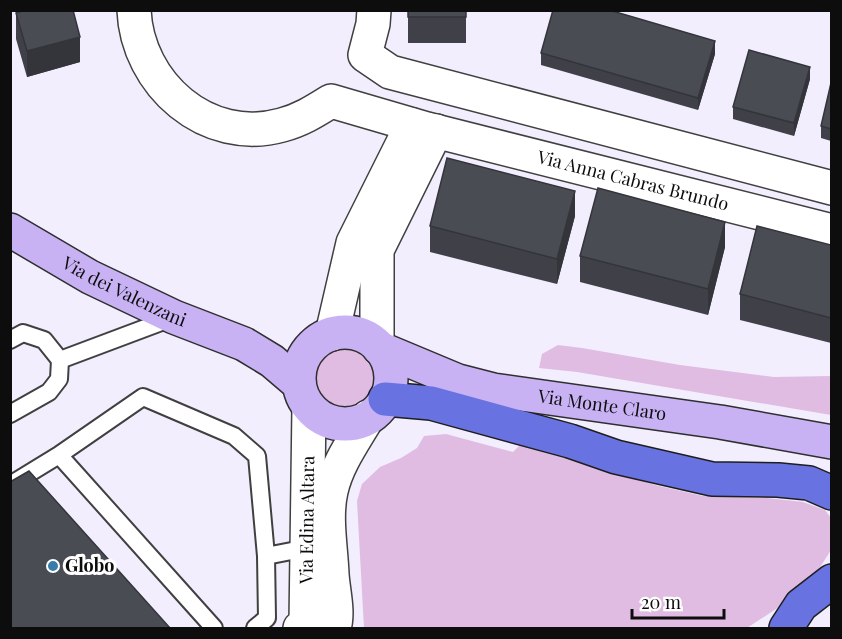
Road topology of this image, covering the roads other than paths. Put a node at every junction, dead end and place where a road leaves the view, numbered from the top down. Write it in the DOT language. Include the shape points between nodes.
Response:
graph roads {
  1 [pos="134,10"];
  2 [pos="374,10"];
  3 [pos="442,84"];
  4 [pos="425,128"];
  5 [pos="831,188"];
  6 [pos="10,230"];
  7 [pos="831,231"];
  8 [pos="174,317"];
  9 [pos="327,336"];
  10 [pos="10,339"];
  11 [pos="244,344"];
  12 [pos="378,346"];
  13 [pos="60,360"];
  14 [pos="304,396"];
  15 [pos="376,408"];
  16 [pos="10,414"];
  17 [pos="831,442"];
  18 [pos="59,454"];
  19 [pos="10,485"];
  20 [pos="831,493"];
  21 [pos="307,548"];
  22 [pos="266,556"];
  23 [pos="831,581"];
  24 [pos="831,610"];
  25 [pos="214,628"];
  26 [pos="255,628"];
  27 [pos="300,628"];
  28 [pos="334,628"];
  29 [pos="786,628"];
  30 [pos="799,628"];
  1 -- 4 [label="street, Via Anna Cabras Brundo" via="142,53 155,78 174,99 198,115 224,125 252,129 280,126 331,101"];
  2 -- 3 [label="street" via="365,56 390,72"];
  3 -- 4 [label="street"];
  3 -- 5 [label="street"];
  4 -- 7 [label="street, Via Anna Cabras Brundo"];
  4 -- 9 [label="street" via="353,243"];
  4 -- 12 [label="street" via="377,250"];
  6 -- 8 [label="street, Via dei Valenzani" via="90,277"];
  8 -- 11 [label="street, Via dei Valenzani"];
  8 -- 13 [label="lane"];
  9 -- 11 [label="street, Via dei Valenzani"];
  9 -- 12 [label="street, Via dei Valenzani" via="351,332"];
  9 -- 14 [label="street" via="303,358"];
  10 -- 13 [label="lane" via="23,333 44,340"];
  11 -- 14 [label="street, Via dei Valenzani" via="272,361"];
  12 -- 15 [label="street" via="391,374 390,387"];
  12 -- 17 [label="street, Via Monte Claro" via="458,381 493,390"];
  13 -- 16 [label="lane" via="59,380 49,392"];
  14 -- 15 [label="street, Via dei Valenzani" via="319,416 330,422 356,423"];
  14 -- 21 [label="street, Via Edina Altara"];
  15 -- 20 [label="highway" via="431,403 626,459 712,479 809,483"];
  15 -- 28 [label="street, Via Edina Altara" via="340,463 330,492 337,620"];
  18 -- 19 [label="lane"];
  18 -- 22 [label="lane" via="143,397 234,436 257,456"];
  18 -- 25 [label="lane"];
  21 -- 22 [label="lane"];
  21 -- 27 [label="street, Via Edina Altara" via="306,623"];
  22 -- 26 [label="lane" via="267,618"];
  23 -- 29 [label="highway" via="801,605"];
  24 -- 30 [label="highway"];
}
